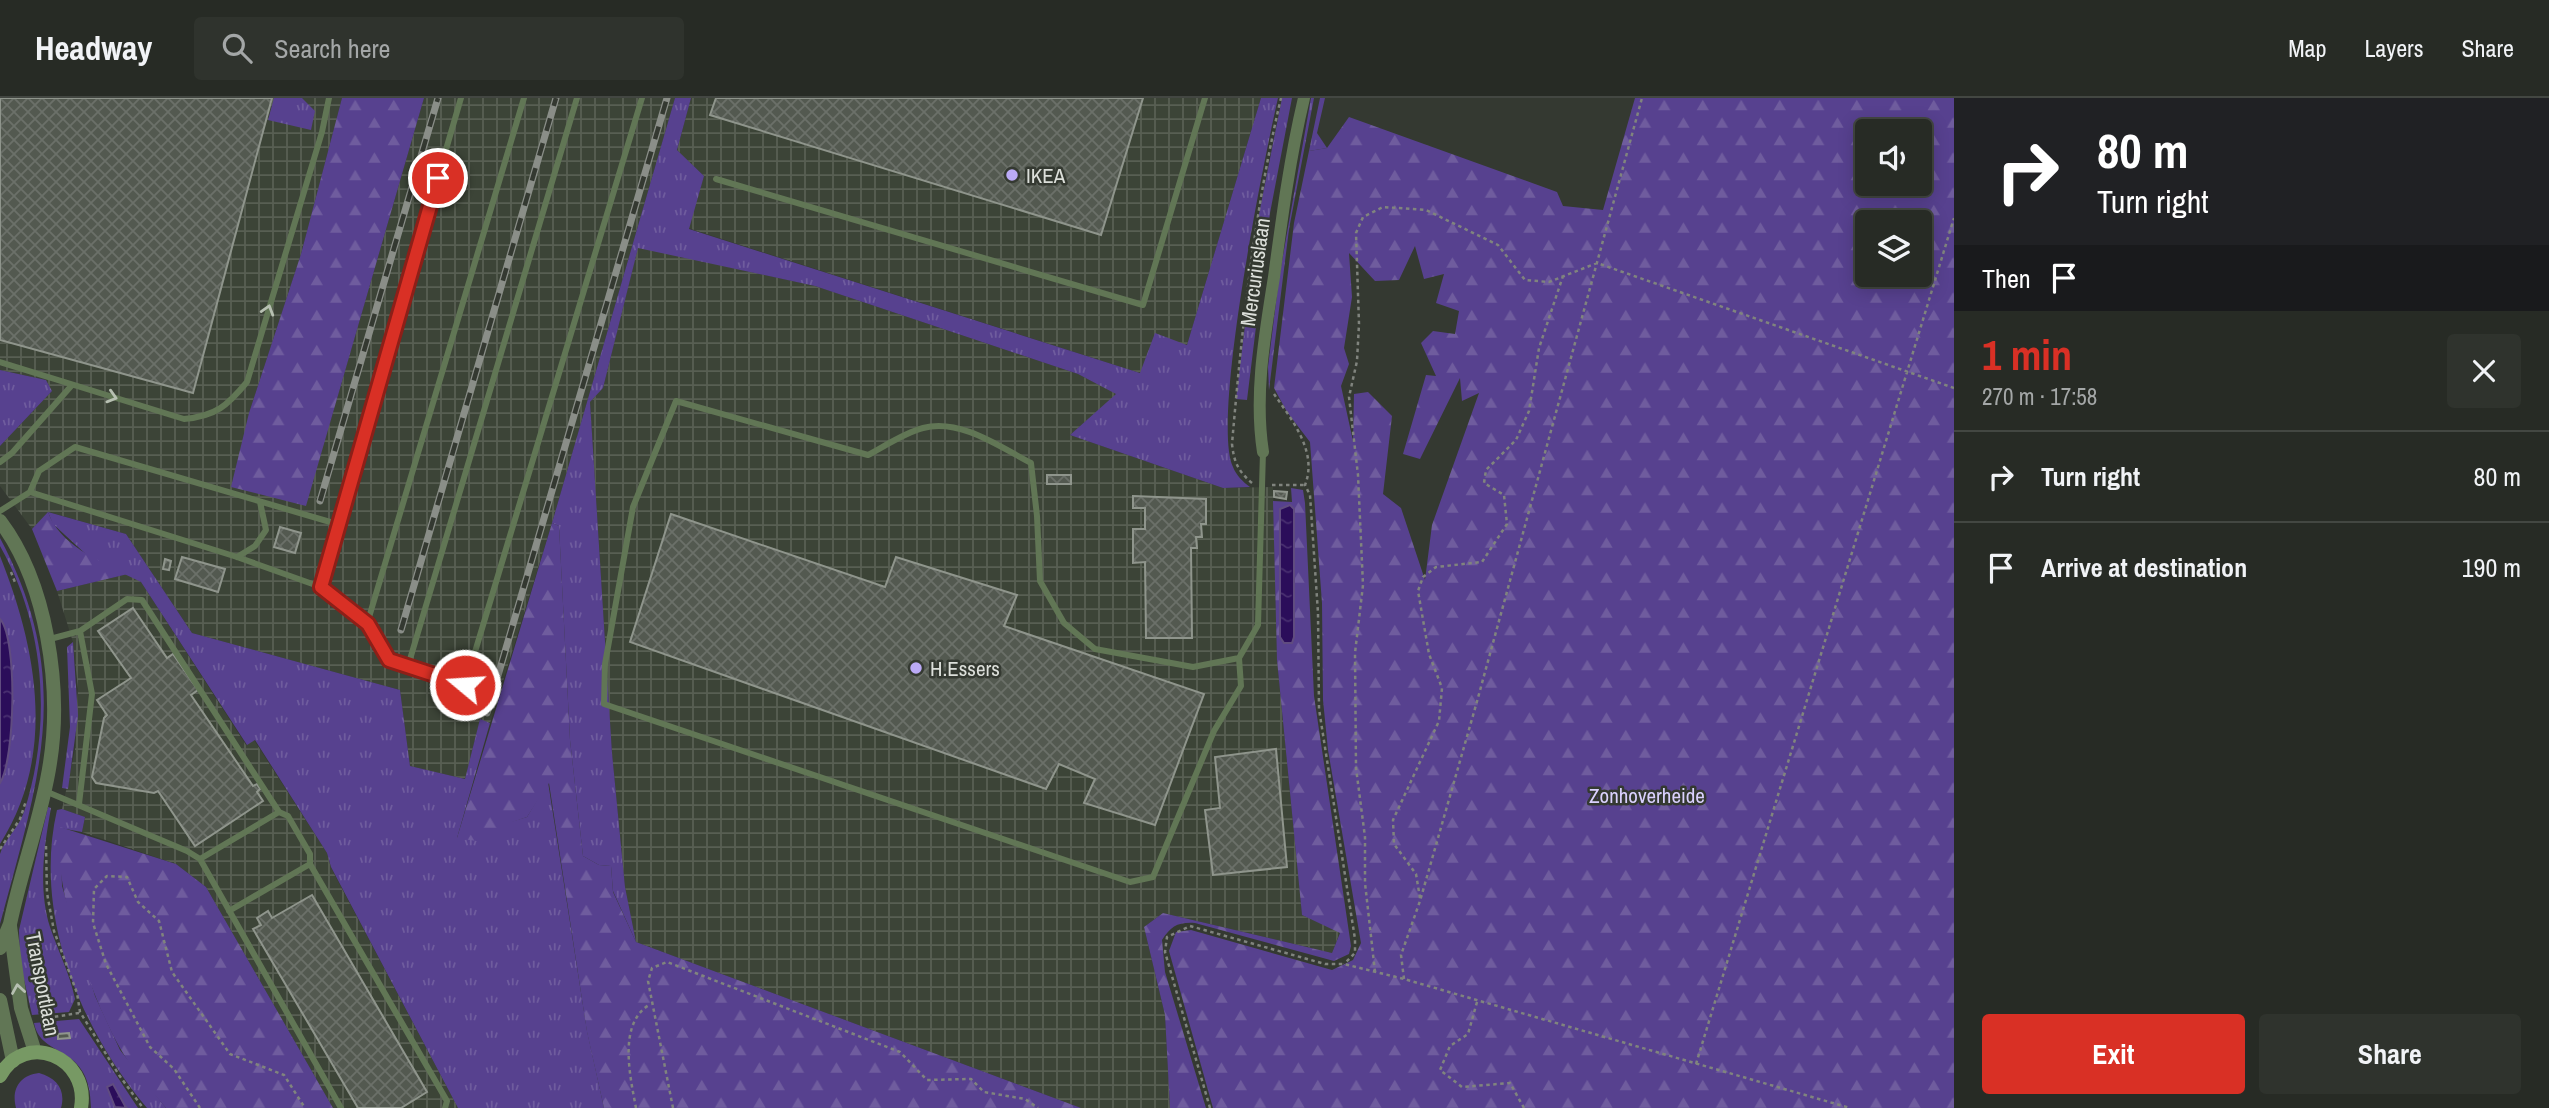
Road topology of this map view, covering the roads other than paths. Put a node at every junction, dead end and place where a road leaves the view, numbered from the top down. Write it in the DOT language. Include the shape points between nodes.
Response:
graph roads {
  1 [pos="329,98"];
  2 [pos="461,98"];
  3 [pos="524,98"];
  4 [pos="577,98"];
  5 [pos="642,98"];
  6 [pos="1205,98"];
  7 [pos="1304,98"];
  8 [pos="716,179"];
  9 [pos="0,362"];
  10 [pos="72,385"];
  11 [pos="1263,452"];
  12 [pos="0,462"];
  13 [pos="30,492"];
  14 [pos="260,502"];
  15 [pos="0,511"];
  16 [pos="0,521"];
  17 [pos="337,524"];
  18 [pos="237,556"];
  19 [pos="321,587"];
  20 [pos="368,624"];
  21 [pos="80,631"];
  22 [pos="50,639"];
  23 [pos="1239,658"];
  24 [pos="408,666"];
  25 [pos="36,791"];
  26 [pos="79,804"];
  27 [pos="279,812"];
  28 [pos="200,859"];
  29 [pos="310,864"];
  30 [pos="229,911"];
  31 [pos="10,924"];
  32 [pos="0,948"];
  33 [pos="0,1000"];
  34 [pos="35,1052"];
  35 [pos="13,1060"];
  36 [pos="0,1076"];
  37 [pos="80,1108"];
  38 [pos="341,1108"];
  39 [pos="445,1108"];
  10 -- 1 [label="lane, one-way" via="184,419 208,417 231,401 247,382"];
  2 -- 17 [label="lane"];
  3 -- 20 [label="lane"];
  4 -- 24 [label="lane"];
  5 -- 24 [label="lane" via="465,685"];
  6 -- 8 [label="lane" via="1143,305"];
  7 -- 11 [label="street, Mercuriuslaan" via="1292,149 1266,334 1258,421"];
  9 -- 10 [label="lane"];
  10 -- 12 [label="lane"];
  11 -- 23 [label="lane" via="1258,625"];
  13 -- 14 [label="lane" via="39,471 75,447"];
  13 -- 15 [label="lane"];
  13 -- 18 [label="lane"];
  14 -- 17 [label="lane"];
  14 -- 18 [label="lane" via="265,530 255,546"];
  16 -- 22 [label="street, Transportlaan" via="32,584"];
  17 -- 19 [label="lane"];
  18 -- 19 [label="lane"];
  19 -- 20 [label="lane"];
  20 -- 24 [label="lane" via="389,660"];
  21 -- 22 [label="lane"];
  21 -- 26 [label="lane" via="92,694"];
  21 -- 27 [label="lane" via="128,599 142,600"];
  22 -- 25 [label="street, Transportlaan" via="54,686 50,763"];
  23 -- 23 [label="lane" via="1241,686 1214,731 1153,877 1130,882 604,705 605,664 633,507 676,401 868,455 924,427 964,429 1031,463 1040,581 1064,623 1096,649 1193,667"];
  25 -- 26 [label="lane"];
  25 -- 31 [label="street, Transportlaan"];
  26 -- 28 [label="lane"];
  27 -- 28 [label="lane"];
  27 -- 29 [label="lane" via="288,816 310,854"];
  28 -- 30 [label="lane"];
  29 -- 30 [label="lane"];
  29 -- 39 [label="lane" via="447,1101"];
  30 -- 38 [label="lane"];
  31 -- 32 [label="street, Transportlaan"];
  34 -- 31 [label="street, Transportlaan, one-way" via="21,1007"];
  33 -- 35 [label="street"];
  34 -- 35 [label="main road"];
  34 -- 37 [label="main road" via="63,1059 74,1069 80,1083"];
  35 -- 36 [label="main road"];
}
